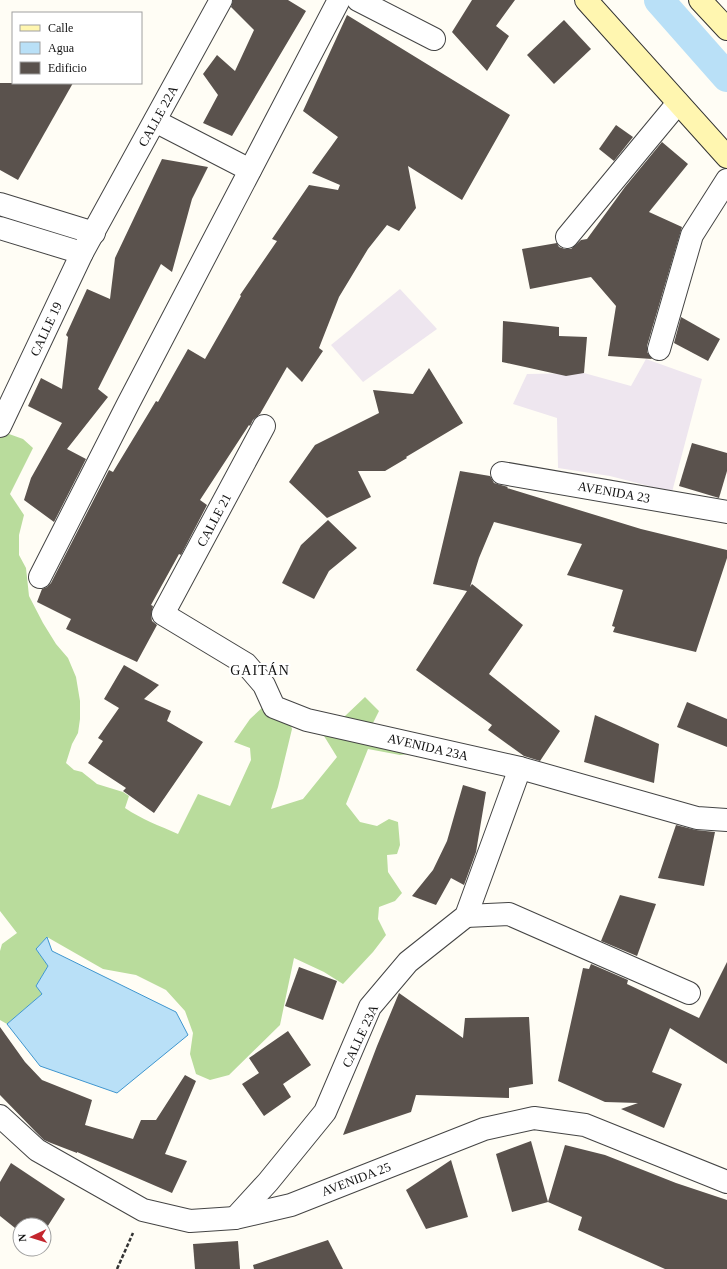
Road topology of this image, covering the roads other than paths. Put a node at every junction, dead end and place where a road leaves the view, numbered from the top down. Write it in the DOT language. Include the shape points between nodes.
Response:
graph roads {
  1 [pos="221,0"];
  2 [pos="339,0"];
  3 [pos="358,0"];
  4 [pos="586,0"];
  5 [pos="700,0"];
  6 [pos="727,29"];
  7 [pos="434,39"];
  8 [pos="678,103"];
  9 [pos="155,121"];
  10 [pos="727,157"];
  11 [pos="250,170"];
  12 [pos="727,180"];
  13 [pos="0,204"];
  14 [pos="0,228"];
  15 [pos="94,233"];
  16 [pos="567,237"];
  17 [pos="82,253"];
  18 [pos="659,349"];
  19 [pos="0,426"];
  20 [pos="264,426"];
  21 [pos="502,473"];
  22 [pos="727,512"];
  23 [pos="40,577"];
  24 [pos="163,614"];
  25 [pos="520,768"];
  26 [pos="727,820"];
  27 [pos="466,916"];
  28 [pos="689,993"];
  29 [pos="0,1116"];
  30 [pos="727,1182"];
  31 [pos="235,1218"];
  1 -- 9 [label="street, CALLE 22A"];
  2 -- 11 [label="street"];
  3 -- 7 [label="street"];
  4 -- 8 [label="main road"];
  5 -- 6 [label="main road"];
  8 -- 10 [label="main road"];
  8 -- 16 [label="street"];
  9 -- 11 [label="street"];
  9 -- 15 [label="street, CALLE 22A"];
  11 -- 23 [label="street"];
  12 -- 18 [label="street" via="692,235"];
  13 -- 15 [label="street"];
  14 -- 17 [label="street"];
  15 -- 17 [label="street, CALLE 19"];
  17 -- 19 [label="street, CALLE 19"];
  20 -- 24 [label="street, CALLE 21"];
  21 -- 22 [label="street, AVENIDA 23"];
  24 -- 25 [label="street, AVENIDA 23A" via="246,664 264,685 274,707 307,720"];
  25 -- 26 [label="street, AVENIDA 23A" via="697,818"];
  25 -- 27 [label="street"];
  27 -- 28 [label="street" via="509,914"];
  27 -- 31 [label="street, CALLE 23A" via="408,962 370,1007 325,1112"];
  29 -- 31 [label="street, AVENIDA 25" via="37,1150 143,1210 190,1220"];
  30 -- 31 [label="street, AVENIDA 25" via="585,1125 534,1118 484,1129 291,1205"];
}
